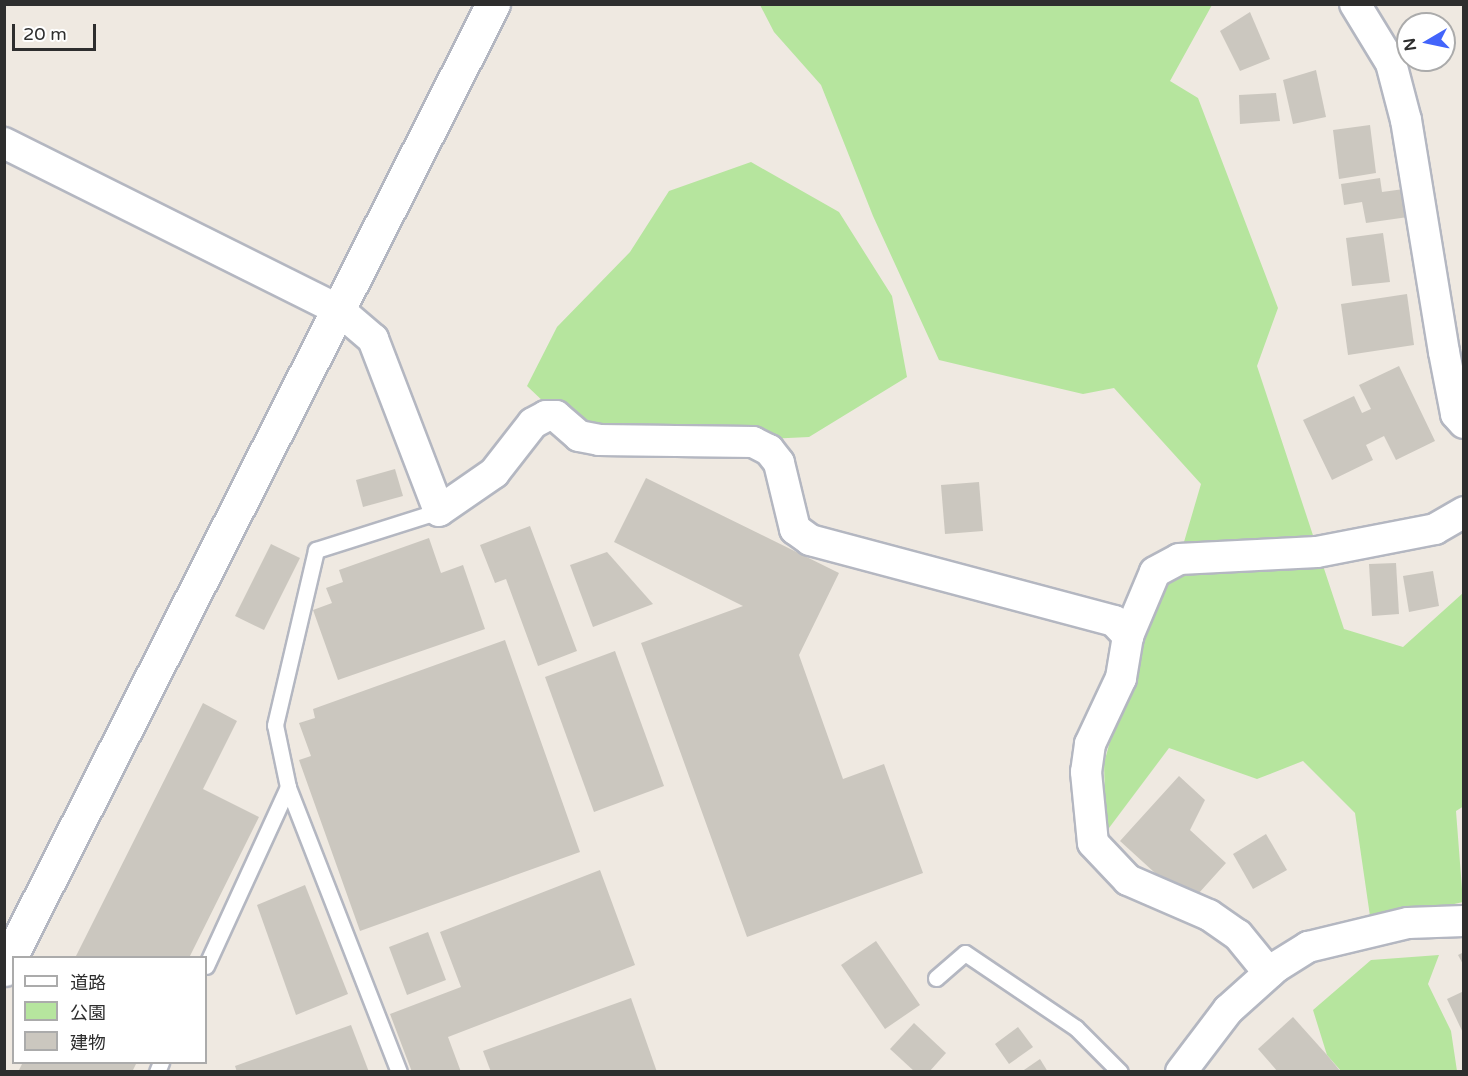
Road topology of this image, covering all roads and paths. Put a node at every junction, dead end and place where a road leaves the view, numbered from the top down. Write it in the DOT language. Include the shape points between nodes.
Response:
graph roads {
  1 [pos="493,4"];
  2 [pos="1355,4"];
  3 [pos="4,143"];
  4 [pos="339,310"];
  5 [pos="1464,423"];
  6 [pos="439,512"];
  7 [pos="1464,512"];
  8 [pos="1128,636"];
  9 [pos="288,787"];
  10 [pos="1464,921"];
  11 [pos="207,964"];
  12 [pos="4,969"];
  13 [pos="1269,973"];
  14 [pos="936,978"];
  15 [pos="399,1071"];
  16 [pos="1120,1071"];
  17 [pos="1181,1071"];
  1 -- 4 [label="street"];
  2 -- 5 [label="street" via="1391,63 1406,120 1444,352 1456,414"];
  3 -- 4 [label="street"];
  4 -- 6 [label="street" via="373,339"];
  4 -- 12 [label="street"];
  6 -- 8 [label="street" via="494,473 533,423 546,416 556,416 579,436 599,440 753,442 769,450 779,464 795,529 810,540 1114,621"];
  6 -- 9 [label="lane" via="316,550 275,725"];
  7 -- 8 [label="street" via="1435,529 1317,552 1179,559 1155,572"];
  8 -- 13 [label="street" via="1121,678 1090,744 1086,772 1093,843 1128,880 1209,915 1238,935"];
  9 -- 11 [label="lane"];
  9 -- 15 [label="lane"];
  10 -- 13 [label="street" via="1408,923 1308,947"];
  13 -- 17 [label="street" via="1228,1010"];
  14 -- 16 [label="lane" via="965,953 1076,1028"];
}
